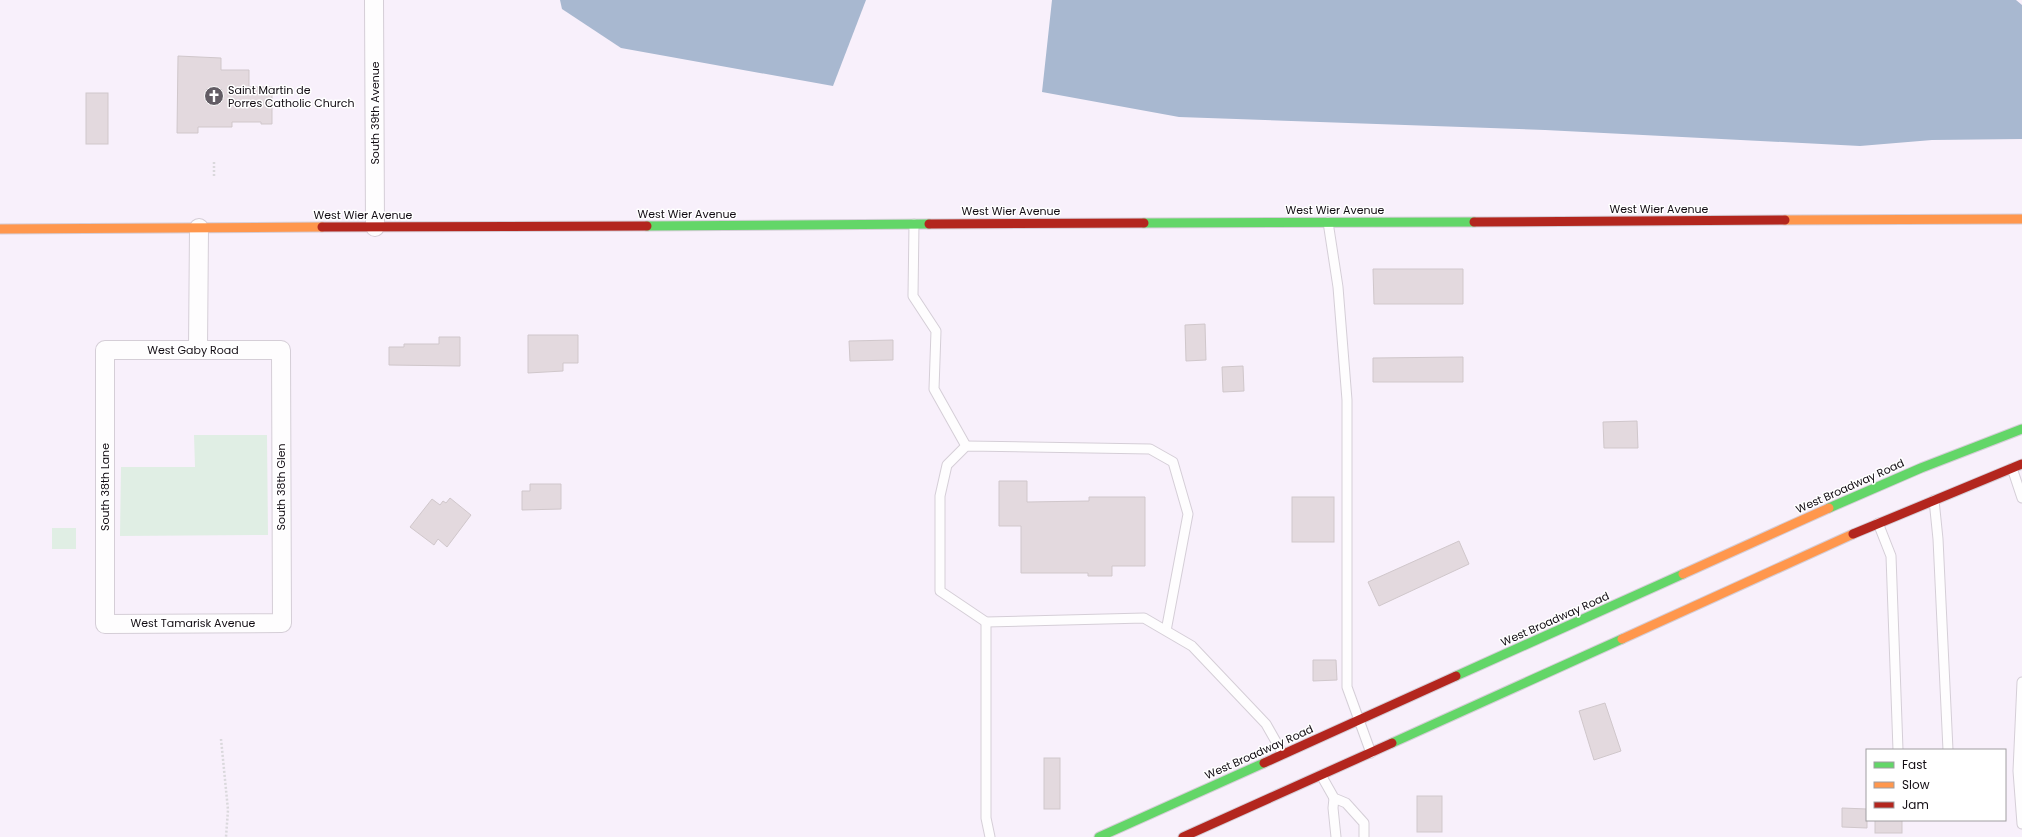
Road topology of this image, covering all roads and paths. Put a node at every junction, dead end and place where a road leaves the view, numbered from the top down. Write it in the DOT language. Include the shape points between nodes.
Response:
graph roads {
  1 [pos="374,0"];
  2 [pos="214,162"];
  3 [pos="214,178"];
  4 [pos="2022,219"];
  5 [pos="1328,222"];
  6 [pos="914,224"];
  7 [pos="375,227"];
  8 [pos="199,228"];
  9 [pos="0,229"];
  10 [pos="105,350"];
  11 [pos="198,350"];
  12 [pos="281,350"];
  13 [pos="2022,429"];
  14 [pos="966,446"];
  15 [pos="2022,464"];
  16 [pos="2012,468"];
  17 [pos="1932,496"];
  18 [pos="2022,498"];
  19 [pos="1878,523"];
  20 [pos="986,622"];
  21 [pos="282,623"];
  22 [pos="105,624"];
  23 [pos="1166,631"];
  24 [pos="2022,682"];
  25 [pos="1359,720"];
  26 [pos="221,740"];
  27 [pos="1898,749"];
  28 [pos="1948,749"];
  29 [pos="1371,753"];
  30 [pos="1283,754"];
  31 [pos="1321,775"];
  32 [pos="1334,798"];
  33 [pos="2022,824"];
  34 [pos="226,837"];
  35 [pos="990,837"];
  36 [pos="1099,837"];
  37 [pos="1183,837"];
  38 [pos="1336,837"];
  39 [pos="1364,837"];
  1 -- 7 [label="street, South 39th Avenue"];
  2 -- 3 [label="path"];
  4 -- 5 [label="street, West Wier Avenue"];
  5 -- 6 [label="street, West Wier Avenue"];
  5 -- 25 [label="lane" via="1338,287 1347,400 1347,687"];
  6 -- 7 [label="street, West Wier Avenue"];
  6 -- 14 [label="lane" via="913,296 936,332 934,389"];
  7 -- 8 [label="street, West Wier Avenue"];
  8 -- 9 [label="street, West Wier Avenue"];
  8 -- 11 [label="street"];
  10 -- 11 [label="street, West Gaby Road"];
  10 -- 22 [label="street, South 38th Lane"];
  11 -- 12 [label="street, West Gaby Road"];
  12 -- 21 [label="street, South 38th Glen"];
  13 -- 25 [label="street, West Broadway Road"];
  14 -- 20 [label="lane" via="947,465 940,496 940,591"];
  14 -- 23 [label="lane" via="1150,449 1173,462 1188,514"];
  15 -- 16 [label="street"];
  16 -- 17 [label="street"];
  16 -- 18 [label="lane"];
  17 -- 19 [label="street"];
  17 -- 28 [label="lane" via="1938,539"];
  19 -- 27 [label="lane" via="1891,556"];
  19 -- 29 [label="street" via="1722,590"];
  20 -- 23 [label="lane" via="1144,618"];
  20 -- 35 [label="lane" via="986,818"];
  21 -- 22 [label="street, West Tamarisk Avenue"];
  23 -- 30 [label="lane" via="1192,646 1266,724"];
  24 -- 33 [label="lane" via="2018,771"];
  25 -- 29 [label="lane"];
  25 -- 30 [label="street, West Broadway Road"];
  26 -- 34 [label="path" via="228,810"];
  29 -- 31 [label="street"];
  30 -- 36 [label="street, West Broadway Road"];
  31 -- 32 [label="lane"];
  31 -- 37 [label="street"];
  32 -- 38 [label="lane"];
  32 -- 39 [label="lane" via="1346,803 1364,823"];
}
